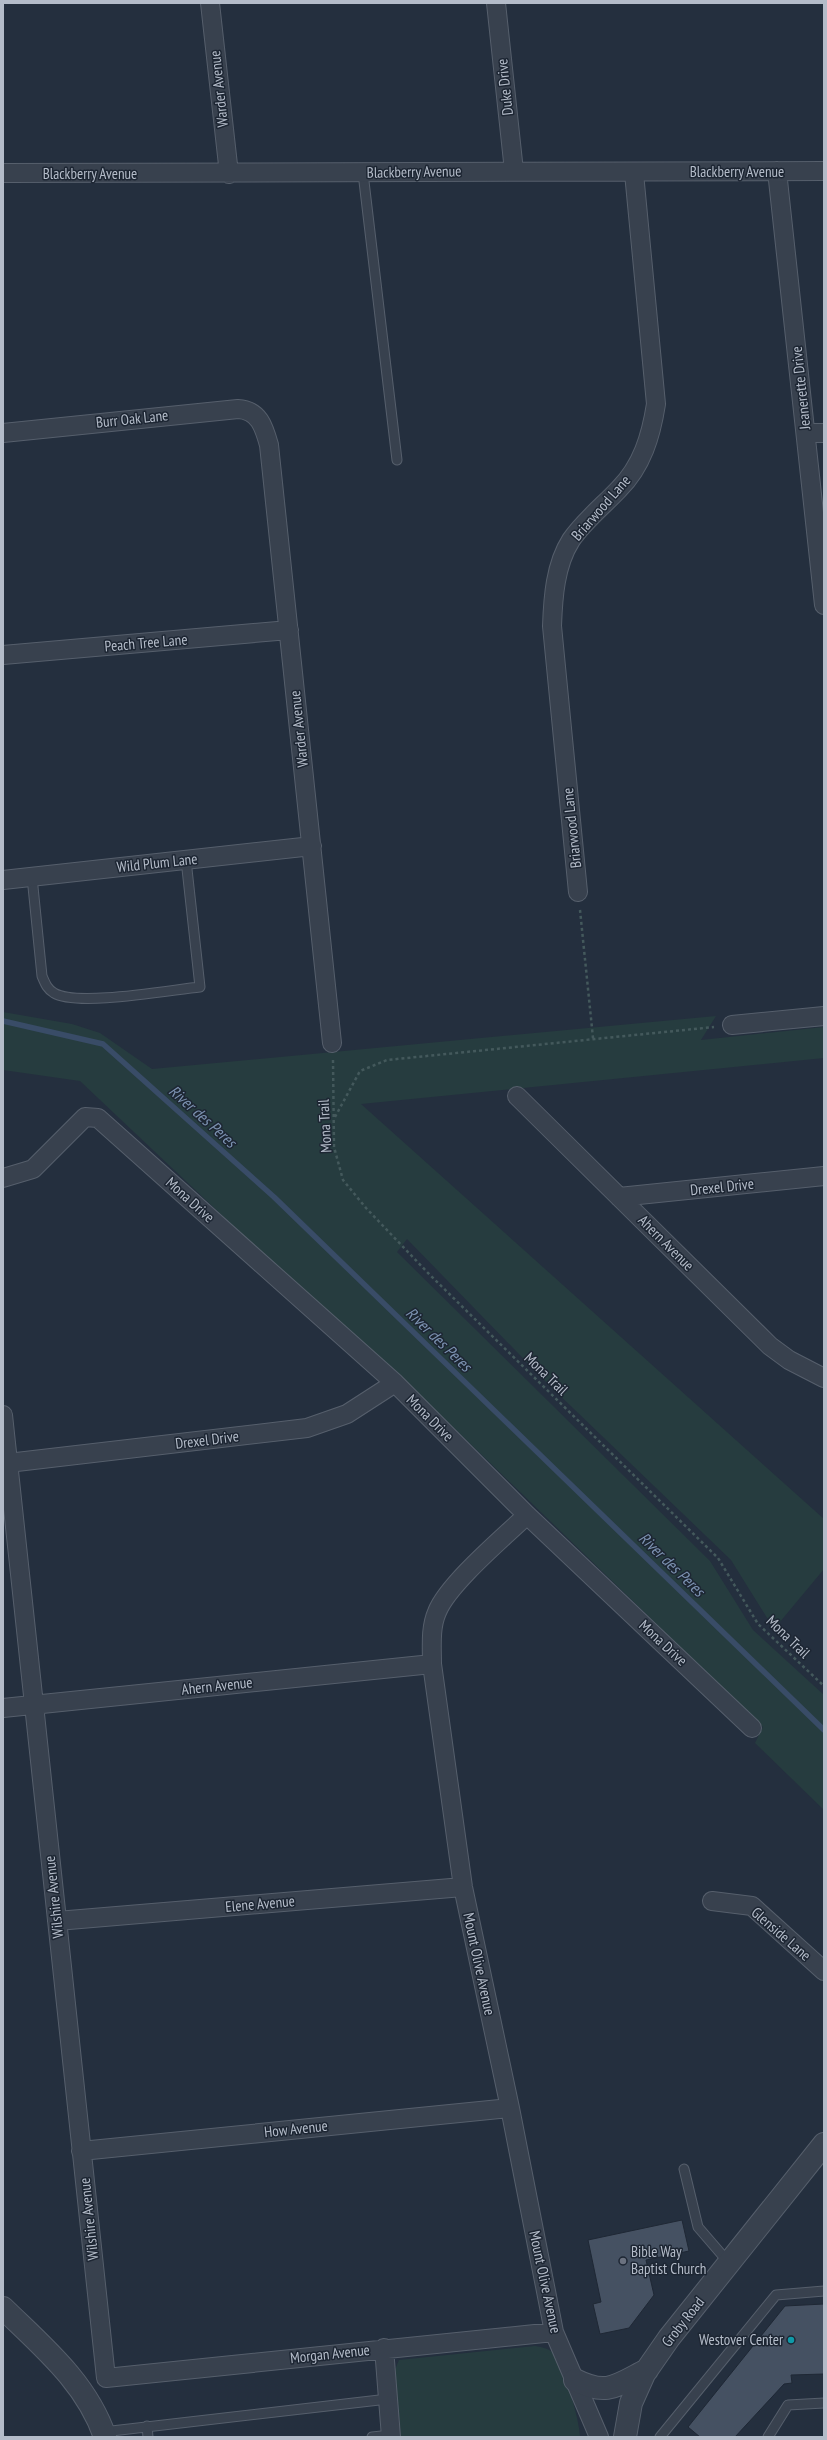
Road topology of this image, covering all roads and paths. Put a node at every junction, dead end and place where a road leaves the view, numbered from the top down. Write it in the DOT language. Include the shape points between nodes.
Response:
graph roads {
  1 [pos="210,3"];
  2 [pos="496,3"];
  3 [pos="3,171"];
  4 [pos="514,171"];
  5 [pos="777,171"];
  6 [pos="824,171"];
  7 [pos="634,172"];
  8 [pos="363,173"];
  9 [pos="229,174"];
  10 [pos="259,418"];
  11 [pos="3,432"];
  12 [pos="806,433"];
  13 [pos="824,433"];
  14 [pos="397,460"];
  15 [pos="824,605"];
  16 [pos="289,630"];
  17 [pos="3,655"];
  18 [pos="312,846"];
  19 [pos="186,860"];
  20 [pos="32,877"];
  21 [pos="3,880"];
  22 [pos="578,892"];
  23 [pos="824,1016"];
  24 [pos="732,1025"];
  25 [pos="593,1038"];
  26 [pos="332,1043"];
  27 [pos="517,1096"];
  28 [pos="334,1119"];
  29 [pos="824,1176"];
  30 [pos="3,1178"];
  31 [pos="620,1197"];
  32 [pos="824,1378"];
  33 [pos="395,1383"];
  34 [pos="3,1415"];
  35 [pos="8,1464"];
  36 [pos="527,1515"];
  37 [pos="432,1664"];
  38 [pos="824,1686"];
  39 [pos="34,1704"];
  40 [pos="3,1708"];
  41 [pos="752,1728"];
  42 [pos="462,1887"];
  43 [pos="712,1901"];
  44 [pos="57,1921"];
  45 [pos="824,1971"];
  46 [pos="510,2108"];
  47 [pos="824,2144"];
  48 [pos="81,2150"];
  49 [pos="684,2169"];
  50 [pos="729,2263"];
  51 [pos="824,2291"];
  52 [pos="3,2308"];
  53 [pos="554,2332"];
  54 [pos="384,2348"];
  55 [pos="646,2370"];
  56 [pos="106,2378"];
  57 [pos="574,2380"];
  58 [pos="388,2399"];
  59 [pos="824,2403"];
  60 [pos="147,2426"];
  61 [pos="104,2434"];
  62 [pos="391,2436"];
  63 [pos="148,2437"];
  64 [pos="372,2437"];
  65 [pos="599,2437"];
  66 [pos="626,2437"];
  67 [pos="660,2437"];
  68 [pos="768,2437"];
  1 -- 9 [label="street, Warder Avenue"];
  2 -- 4 [label="street, Duke Drive"];
  3 -- 9 [label="street, Blackberry Avenue"];
  4 -- 7 [label="street, Blackberry Avenue"];
  4 -- 8 [label="street, Blackberry Avenue"];
  5 -- 6 [label="street, Blackberry Avenue"];
  5 -- 7 [label="street, Blackberry Avenue"];
  5 -- 12 [label="street, Jeanerette Drive"];
  7 -- 22 [label="street, Briarwood Lane" via="656,404 653,425 647,446 621,488 570,541 560,565 553,595 552,626"];
  8 -- 9 [label="street, Blackberry Avenue"];
  8 -- 14 [label="lane"];
  10 -- 11 [label="street, Burr Oak Lane" via="245,409 238,408"];
  10 -- 16 [label="street, Warder Avenue" via="269,445"];
  12 -- 13 [label="street"];
  12 -- 15 [label="street, Jeanerette Drive"];
  16 -- 17 [label="street, Peach Tree Lane"];
  16 -- 18 [label="street, Warder Avenue"];
  18 -- 19 [label="street, Wild Plum Lane"];
  18 -- 26 [label="street, Warder Avenue"];
  19 -- 20 [label="street, Wild Plum Lane"];
  19 -- 20 [label="lane" via="200,987 86,999 55,994 46,987 42,976"];
  20 -- 21 [label="street, Wild Plum Lane"];
  22 -- 25 [label="path"];
  23 -- 24 [label="street"];
  24 -- 25 [label="path"];
  25 -- 28 [label="path" via="376,1062 360,1071"];
  26 -- 28 [label="path, Mona Trail"];
  27 -- 31 [label="street, Ahern Avenue"];
  28 -- 38 [label="path, Mona Trail" via="334,1147 343,1180 366,1208 428,1273 718,1558 758,1624"];
  29 -- 31 [label="street, Drexel Drive"];
  30 -- 33 [label="street, Mona Drive" via="33,1169 85,1117 98,1118"];
  31 -- 32 [label="street, Ahern Avenue" via="770,1346 788,1360"];
  33 -- 35 [label="street, Drexel Drive" via="347,1414 307,1428"];
  33 -- 36 [label="street, Mona Drive"];
  34 -- 35 [label="street, Wilshire Avenue"];
  35 -- 39 [label="street, Wilshire Avenue"];
  36 -- 37 [label="street, Mount Olive Avenue" via="479,1559 437,1611 432,1640"];
  36 -- 41 [label="street, Mona Drive"];
  37 -- 39 [label="street, Ahern Avenue"];
  37 -- 42 [label="street, Mount Olive Avenue"];
  39 -- 40 [label="street, Ahern Avenue"];
  39 -- 44 [label="street, Wilshire Avenue"];
  42 -- 44 [label="street, Elene Avenue"];
  42 -- 46 [label="street, Mount Olive Avenue"];
  43 -- 45 [label="street, Glenside Lane" via="752,1906"];
  44 -- 48 [label="street, Wilshire Avenue"];
  46 -- 48 [label="street, How Avenue"];
  46 -- 53 [label="street, Mount Olive Avenue"];
  47 -- 50 [label="street, Groby Road"];
  48 -- 56 [label="street, Wilshire Avenue"];
  49 -- 50 [label="lane" via="698,2227"];
  50 -- 55 [label="street, Groby Road" via="668,2338"];
  51 -- 67 [label="lane" via="776,2295"];
  52 -- 61 [label="street" via="76,2383 94,2408"];
  53 -- 54 [label="street, Morgan Avenue"];
  53 -- 57 [label="street, Mount Olive Avenue"];
  54 -- 56 [label="street, Morgan Avenue"];
  54 -- 58 [label="street"];
  55 -- 57 [label="street" via="616,2386 601,2389"];
  55 -- 66 [label="street, Groby Road" via="631,2403"];
  57 -- 65 [label="street, Mount Olive Avenue"];
  58 -- 60 [label="lane"];
  58 -- 62 [label="street"];
  59 -- 68 [label="lane" via="788,2405"];
  60 -- 61 [label="lane"];
  60 -- 63 [label="lane"];
  62 -- 64 [label="lane"];
}
